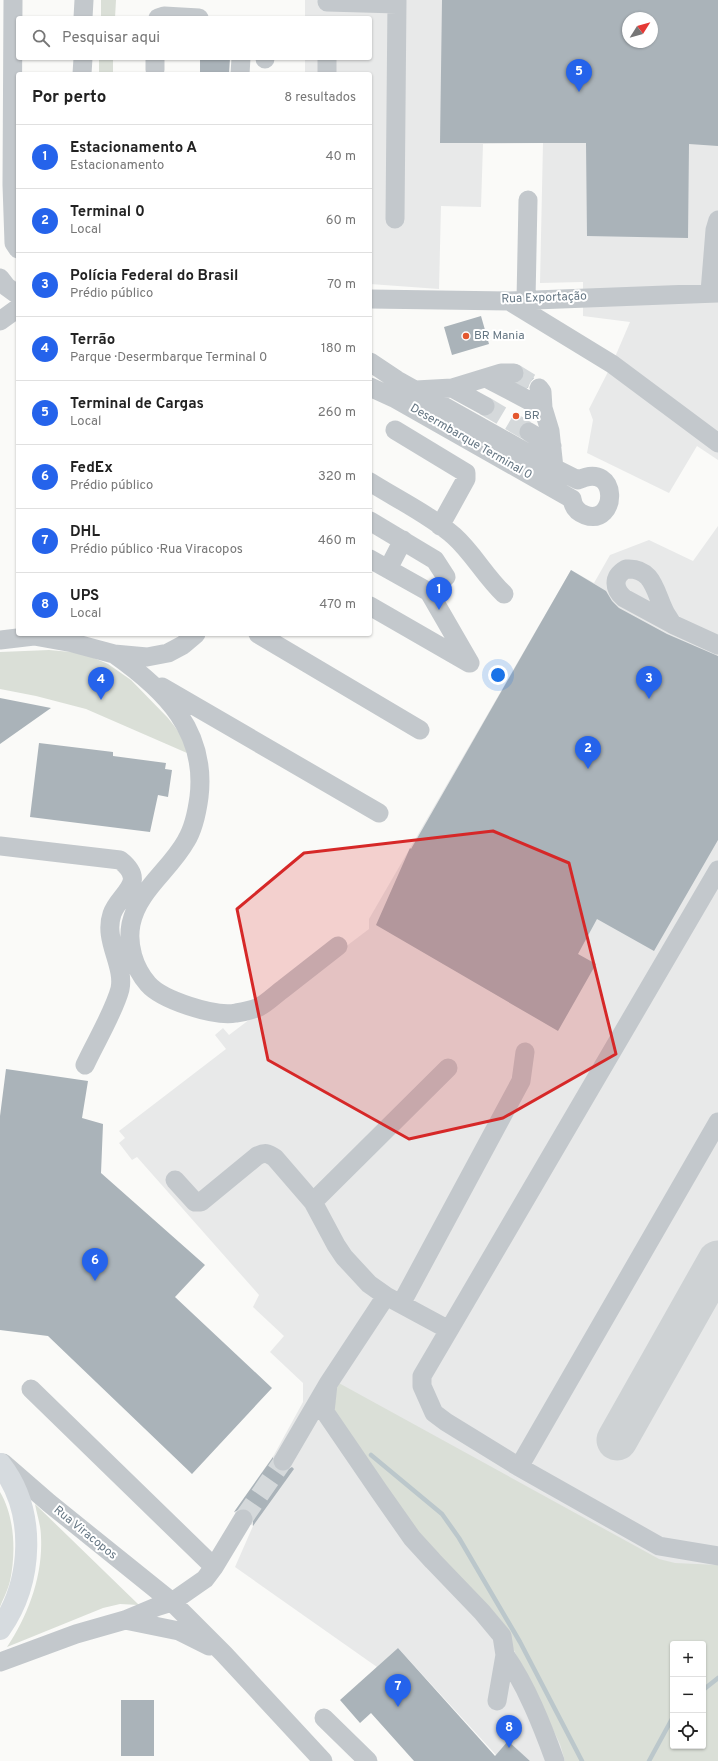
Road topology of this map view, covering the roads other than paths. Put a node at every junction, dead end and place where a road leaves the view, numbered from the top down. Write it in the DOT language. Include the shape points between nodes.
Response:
graph roads {
  1 [pos="13,0"];
  2 [pos="84,0"];
  3 [pos="397,2"];
  4 [pos="327,7"];
  5 [pos="83,16"];
  6 [pos="83,60"];
  7 [pos="240,60"];
  8 [pos="327,60"];
  9 [pos="82,72"];
  10 [pos="240,72"];
  11 [pos="327,72"];
  12 [pos="528,200"];
  13 [pos="395,219"];
  14 [pos="718,220"];
  15 [pos="16,246"];
  16 [pos="0,278"];
  17 [pos="714,293"];
  18 [pos="16,294"];
  19 [pos="372,299"];
  20 [pos="518,300"];
  21 [pos="16,309"];
  22 [pos="0,321"];
  23 [pos="372,363"];
  24 [pos="514,373"];
  25 [pos="488,379"];
  26 [pos="372,388"];
  27 [pos="452,388"];
  28 [pos="539,388"];
  29 [pos="416,390"];
  30 [pos="485,406"];
  31 [pos="543,408"];
  32 [pos="395,430"];
  33 [pos="530,432"];
  34 [pos="718,442"];
  35 [pos="552,446"];
  36 [pos="554,468"];
  37 [pos="372,483"];
  38 [pos="372,522"];
  39 [pos="440,526"];
  40 [pos="403,540"];
  41 [pos="372,560"];
  42 [pos="388,569"];
  43 [pos="446,578"];
  44 [pos="504,594"];
  45 [pos="372,607"];
  46 [pos="672,624"];
  47 [pos="0,629"];
  48 [pos="16,632"];
  49 [pos="17,636"];
  50 [pos="36,636"];
  51 [pos="194,636"];
  52 [pos="261,636"];
  53 [pos="0,640"];
  54 [pos="718,645"];
  55 [pos="114,654"];
  56 [pos="142,676"];
  57 [pos="420,730"];
  58 [pos="379,813"];
  59 [pos="4,843"];
  60 [pos="718,870"];
  61 [pos="338,946"];
  62 [pos="525,1052"];
  63 [pos="85,1064"];
  64 [pos="448,1068"];
  65 [pos="718,1122"];
  66 [pos="175,1180"];
  67 [pos="313,1202"];
  68 [pos="394,1300"];
  69 [pos="449,1330"];
  70 [pos="328,1384"];
  71 [pos="31,1389"];
  72 [pos="283,1461"];
  73 [pos="0,1463"];
  74 [pos="519,1467"];
  75 [pos="243,1519"];
  76 [pos="718,1556"];
  77 [pos="214,1567"];
  78 [pos="172,1602"];
  79 [pos="125,1620"];
  80 [pos="0,1629"];
  81 [pos="224,1654"];
  82 [pos="505,1655"];
  83 [pos="0,1662"];
  84 [pos="497,1701"];
  85 [pos="324,1718"];
  86 [pos="323,1761"];
  87 [pos="368,1761"];
  88 [pos="555,1761"];
  1 -- 15 [label="street" via="12,185"];
  2 -- 5 [label="street"];
  3 -- 4 [label="street"];
  3 -- 13 [label="street"];
  6 -- 9 [label="street"];
  7 -- 10 [label="street"];
  8 -- 11 [label="street"];
  12 -- 20 [label="street"];
  14 -- 17 [label="street" via="715,230"];
  16 -- 18 [label="street"];
  17 -- 20 [label="street, Rua Exportação"];
  19 -- 20 [label="street, Rua Exportação"];
  20 -- 34 [label="street" via="612,364"];
  21 -- 22 [label="street"];
  23 -- 29 [label="street"];
  24 -- 25 [label="street"];
  25 -- 27 [label="street"];
  25 -- 31 [label="street"];
  26 -- 36 [label="street, Desermbarque Terminal 0" via="572,499 578,512 586,516 596,516 604,512 611,496 609,487 603,480 595,476 586,476 578,480"];
  27 -- 29 [label="street"];
  27 -- 30 [label="street"];
  28 -- 31 [label="street" via="542,392"];
  29 -- 36 [label="street"];
  31 -- 35 [label="street"];
  32 -- 39 [label="street" via="466,473 466,479"];
  33 -- 35 [label="street"];
  35 -- 36 [label="street"];
  37 -- 39 [label="street"];
  38 -- 40 [label="street"];
  39 -- 44 [label="street" via="463,544 493,584"];
  40 -- 42 [label="street"];
  40 -- 43 [label="street" via="435,560"];
  41 -- 42 [label="street"];
  42 -- 45 [label="street" via="429,592 470,663"];
  46 -- 54 [label="street"];
  47 -- 48 [label="street"];
  49 -- 53 [label="street"];
  50 -- 55 [label="street"];
  51 -- 55 [label="street" via="183,645 168,652 147,656"];
  52 -- 57 [label="street"];
  55 -- 56 [label="street"];
  56 -- 58 [label="street"];
  56 -- 61 [label="street" via="160,692 188,728 196,748 200,784 194,824 187,841 147,891 138,905 131,925 131,950 136,966 149,984 166,996 199,1008 235,1014 260,1006"];
  59 -- 63 [label="street" via="120,860 129,867 130,889 121,898 112,914 110,939 119,973 120,988"];
  60 -- 69 [label="street"];
  62 -- 68 [label="street" via="521,1081"];
  64 -- 67 [label="street"];
  65 -- 74 [label="street"];
  66 -- 67 [label="street" via="195,1202 201,1202 257,1156 269,1153"];
  67 -- 68 [label="street" via="344,1257 369,1284"];
  68 -- 69 [label="street"];
  68 -- 70 [label="street"];
  69 -- 74 [label="street" via="422,1376 422,1386 427,1400 434,1413 446,1422"];
  70 -- 72 [label="street"];
  70 -- 82 [label="street" via="325,1412 412,1538 495,1626 503,1640"];
  71 -- 77 [label="street"];
  73 -- 78 [label="street, Rua Viracopos"];
  73 -- 80 [label="main road" via="18,1497 25,1527 26,1558 21,1588 9,1616"];
  74 -- 76 [label="street" via="659,1546"];
  75 -- 77 [label="street"];
  77 -- 78 [label="street" via="193,1588"];
  78 -- 79 [label="street, Rua Viracopos"];
  78 -- 81 [label="street, Rua Viracopos"];
  79 -- 81 [label="street, Rua Viracopos" via="179,1631"];
  79 -- 83 [label="street, Rua Viracopos" via="76,1634"];
  81 -- 86 [label="street, Rua Viracopos"];
  82 -- 84 [label="street"];
  82 -- 88 [label="street" via="533,1706"];
  85 -- 87 [label="street"];
}
